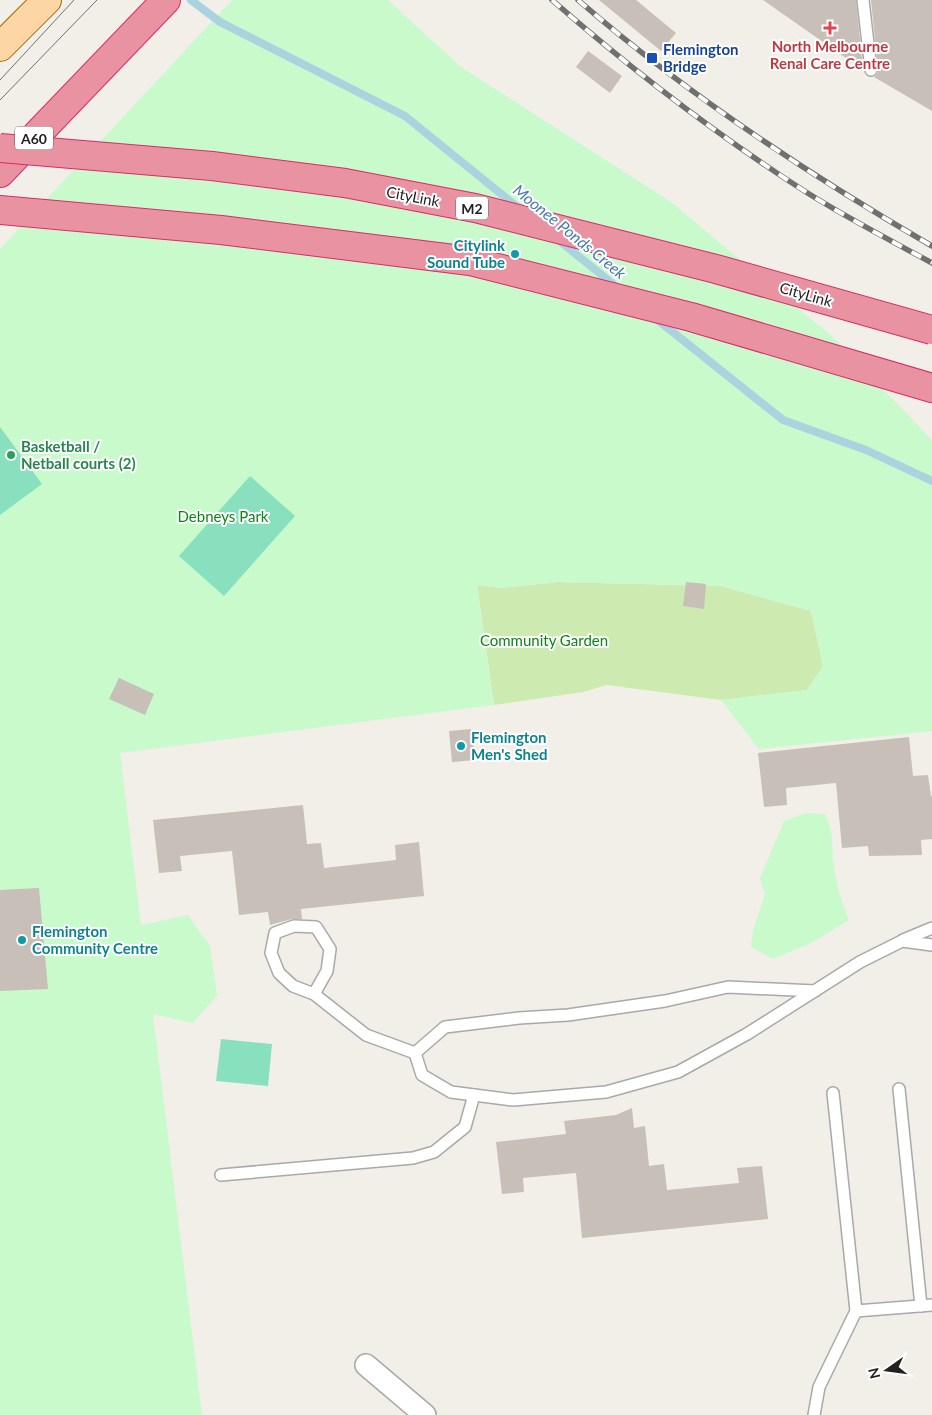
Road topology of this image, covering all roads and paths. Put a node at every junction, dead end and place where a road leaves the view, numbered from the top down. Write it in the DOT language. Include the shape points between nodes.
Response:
graph roads {
  1 [pos="47,0"];
  2 [pos="166,0"];
  3 [pos="863,0"];
  4 [pos="0,48"];
  5 [pos="871,70"];
  6 [pos="0,148"];
  7 [pos="0,173"];
  8 [pos="0,210"];
  9 [pos="932,330"];
  10 [pos="932,388"];
  11 [pos="932,928"];
  12 [pos="902,941"];
  13 [pos="932,945"];
  14 [pos="815,991"];
  15 [pos="314,994"];
  16 [pos="415,1053"];
  17 [pos="900,1089"];
  18 [pos="834,1093"];
  19 [pos="474,1095"];
  20 [pos="221,1175"];
  21 [pos="927,1306"];
  22 [pos="856,1311"];
  23 [pos="366,1365"];
  24 [pos="425,1415"];
  25 [pos="814,1415"];
  1 -- 4 [label="main road"];
  2 -- 7 [label="highway, A60"];
  3 -- 5 [label="lane"];
  6 -- 9 [label="highway, CityLink / M2, bridge" via="212,166 345,183 456,205 716,269"];
  8 -- 10 [label="highway" via="221,230 470,261 691,317"];
  11 -- 12 [label="lane"];
  12 -- 13 [label="lane"];
  12 -- 14 [label="lane" via="860,962"];
  14 -- 16 [label="lane" via="728,987 665,1002 445,1027"];
  14 -- 19 [label="lane" via="678,1072 606,1092 513,1100"];
  15 -- 15 [label="lane" via="293,986 279,973 271,953 275,933 294,926 316,927 326,942 330,949 326,971"];
  15 -- 16 [label="lane" via="366,1035"];
  16 -- 19 [label="lane" via="422,1075 451,1092"];
  17 -- 21 [label="lane"];
  18 -- 22 [label="lane"];
  19 -- 20 [label="lane" via="465,1127 434,1152 414,1158"];
  21 -- 22 [label="lane"];
  22 -- 25 [label="lane" via="819,1387"];
  23 -- 24 [label="street"];
}
